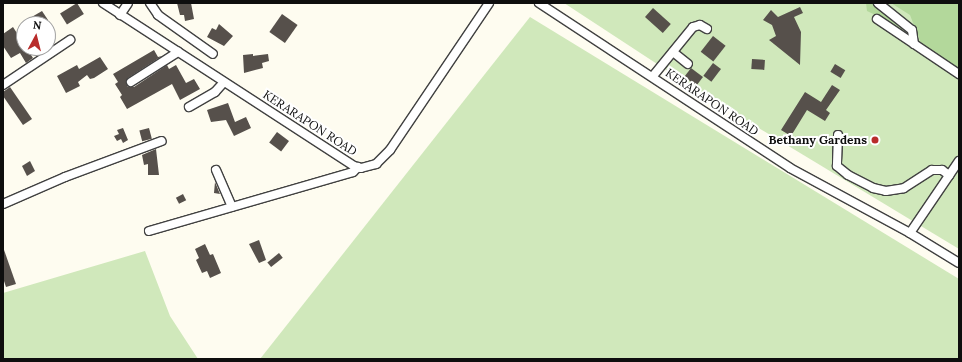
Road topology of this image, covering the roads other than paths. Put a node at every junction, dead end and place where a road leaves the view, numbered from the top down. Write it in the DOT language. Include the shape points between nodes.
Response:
graph roads {
  1 [pos="103,3"];
  2 [pos="128,3"];
  3 [pos="150,3"];
  4 [pos="489,3"];
  5 [pos="539,3"];
  6 [pos="878,3"];
  7 [pos="120,15"];
  8 [pos="877,19"];
  9 [pos="707,29"];
  10 [pos="70,40"];
  11 [pos="914,44"];
  12 [pos="178,52"];
  13 [pos="673,52"];
  14 [pos="213,54"];
  15 [pos="688,64"];
  16 [pos="959,74"];
  17 [pos="653,76"];
  18 [pos="131,82"];
  19 [pos="224,82"];
  20 [pos="3,85"];
  21 [pos="189,107"];
  22 [pos="838,135"];
  23 [pos="162,141"];
  24 [pos="959,161"];
  25 [pos="358,167"];
  26 [pos="216,170"];
  27 [pos="949,175"];
  28 [pos="3,204"];
  29 [pos="232,207"];
  30 [pos="149,231"];
  31 [pos="910,233"];
  32 [pos="959,263"];
  1 -- 7 [label="street, KERARAPON ROAD"];
  2 -- 7 [label="street"];
  3 -- 14 [label="street" via="158,15"];
  4 -- 25 [label="street, KERARAPON ROAD" via="390,150 376,164"];
  5 -- 17 [label="street, KERARAPON ROAD"];
  6 -- 11 [label="street" via="893,18 912,30"];
  7 -- 12 [label="street, KERARAPON ROAD"];
  8 -- 11 [label="street"];
  9 -- 13 [label="street" via="696,24"];
  10 -- 20 [label="street"];
  11 -- 16 [label="street"];
  12 -- 18 [label="street"];
  12 -- 19 [label="street, KERARAPON ROAD"];
  13 -- 15 [label="street"];
  13 -- 17 [label="street"];
  17 -- 31 [label="street, KERARAPON ROAD" via="790,168"];
  19 -- 21 [label="street" via="215,92"];
  19 -- 25 [label="street, KERARAPON ROAD"];
  22 -- 27 [label="street" via="837,166 873,188 886,191 904,188 932,170 942,170"];
  23 -- 28 [label="street" via="65,177"];
  24 -- 27 [label="street"];
  25 -- 29 [label="street" via="353,172"];
  26 -- 29 [label="street"];
  27 -- 31 [label="street"];
  29 -- 30 [label="street"];
  31 -- 32 [label="street, KERARAPON ROAD"];
}
